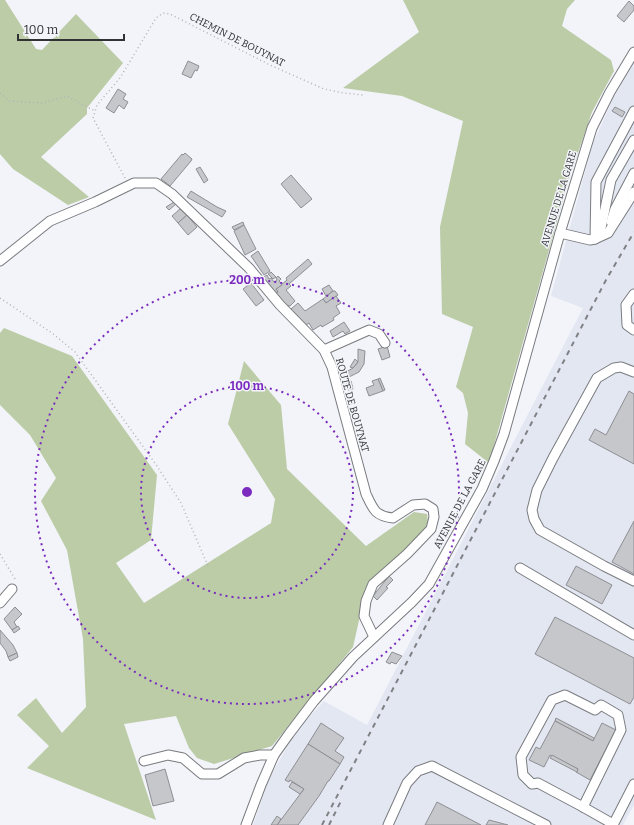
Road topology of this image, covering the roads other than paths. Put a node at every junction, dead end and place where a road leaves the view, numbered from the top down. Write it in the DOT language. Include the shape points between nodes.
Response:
graph roads {
  1 [pos="634,52"];
  2 [pos="634,111"];
  3 [pos="634,140"];
  4 [pos="634,173"];
  5 [pos="634,192"];
  6 [pos="604,230"];
  7 [pos="560,233"];
  8 [pos="595,239"];
  9 [pos="0,261"];
  10 [pos="634,294"];
  11 [pos="634,330"];
  12 [pos="385,343"];
  13 [pos="324,350"];
  14 [pos="634,372"];
  15 [pos="520,568"];
  16 [pos="634,581"];
  17 [pos="12,589"];
  18 [pos="0,603"];
  19 [pos="634,635"];
  20 [pos="374,637"];
  21 [pos="274,755"];
  22 [pos="144,761"];
  23 [pos="634,784"];
  24 [pos="583,807"];
  25 [pos="613,824"];
  26 [pos="246,825"];
  27 [pos="388,825"];
  28 [pos="546,825"];
  1 -- 7 [label="street, AVENUE DE LA GARE" via="592,128"];
  2 -- 8 [label="street" via="596,182"];
  3 -- 6 [label="street" via="611,180"];
  4 -- 6 [label="street"];
  5 -- 6 [label="street"];
  6 -- 8 [label="street"];
  7 -- 8 [label="street"];
  7 -- 20 [label="street, AVENUE DE LA GARE" via="504,434 482,489 428,584"];
  9 -- 13 [label="street, ROUTE DE BOUYNAT" via="50,221 134,183 156,183 172,194 249,268 280,305"];
  10 -- 11 [label="street" via="626,305 627,326"];
  12 -- 13 [label="street" via="379,334 370,330"];
  13 -- 20 [label="street, ROUTE DE BOUYNAT" via="332,367 366,494 374,511 383,517 392,518 413,505 425,504 433,509 434,513 431,529 373,584 366,601 364,616"];
  14 -- 16 [label="street" via="614,368 597,378 537,490 532,510 540,530"];
  15 -- 19 [label="street"];
  17 -- 18 [label="street"];
  20 -- 21 [label="street, AVENUE DE LA GARE" via="352,657 314,701"];
  21 -- 22 [label="street" via="244,758 218,774 202,774 183,758 168,754"];
  21 -- 26 [label="street, AVENUE DE LA GARE"];
  23 -- 25 [label="street"];
  24 -- 24 [label="street" via="621,730 618,715 601,706 595,710 565,694 552,700 521,757 523,775 532,784 538,783"];
  24 -- 25 [label="street"];
  27 -- 28 [label="street" via="407,782 418,771 432,766"];
}
